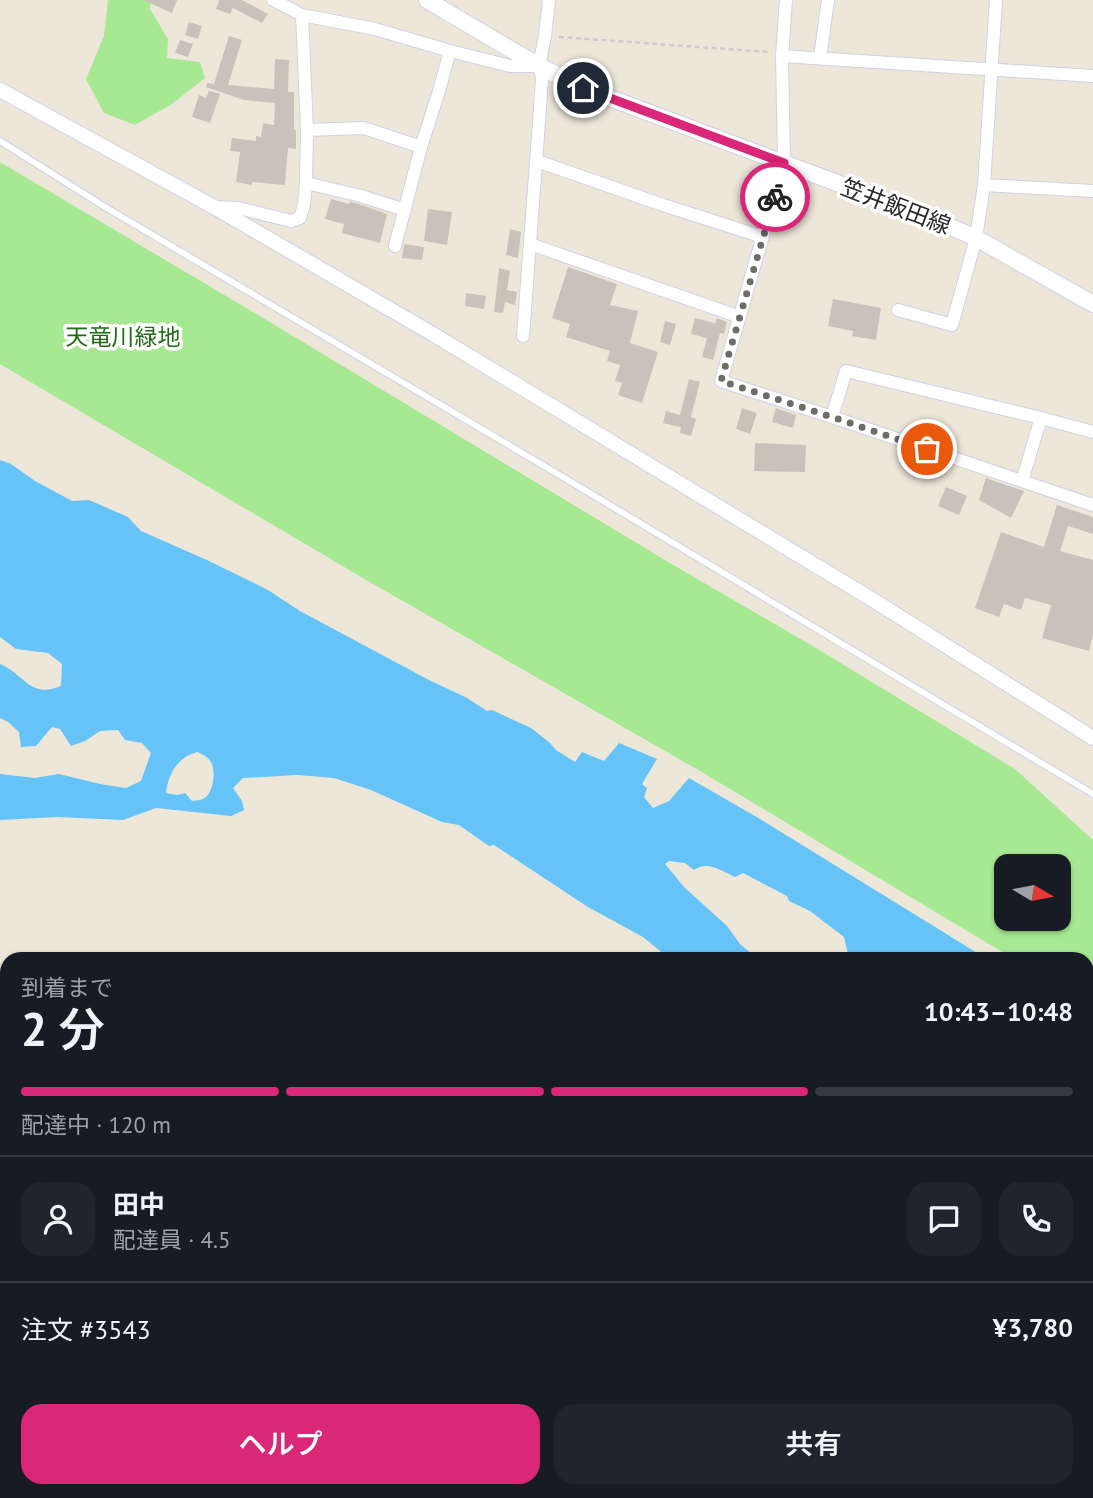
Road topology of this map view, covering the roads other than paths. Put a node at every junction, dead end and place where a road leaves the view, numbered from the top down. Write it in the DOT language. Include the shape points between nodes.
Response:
graph roads {
  1 [pos="273,0"];
  2 [pos="427,0"];
  3 [pos="549,0"];
  4 [pos="786,0"];
  5 [pos="828,0"];
  6 [pos="996,0"];
  7 [pos="302,15"];
  8 [pos="450,51"];
  9 [pos="782,54"];
  10 [pos="820,58"];
  11 [pos="539,65"];
  12 [pos="991,69"];
  13 [pos="1093,76"];
  14 [pos="0,90"];
  15 [pos="307,130"];
  16 [pos="0,141"];
  17 [pos="421,147"];
  18 [pos="537,161"];
  19 [pos="784,163"];
  20 [pos="306,183"];
  21 [pos="984,185"];
  22 [pos="1093,191"];
  23 [pos="214,207"];
  24 [pos="404,210"];
  25 [pos="763,237"];
  26 [pos="976,238"];
  27 [pos="530,244"];
  28 [pos="395,246"];
  29 [pos="1093,304"];
  30 [pos="898,310"];
  31 [pos="740,317"];
  32 [pos="523,336"];
  33 [pos="832,417"];
  34 [pos="1041,418"];
  35 [pos="1093,432"];
  36 [pos="1022,481"];
  37 [pos="1093,505"];
  38 [pos="1093,738"];
  39 [pos="1093,794"];
  1 -- 7 [label="street"];
  2 -- 11 [label="main road, 笠井飯田線"];
  3 -- 11 [label="street"];
  4 -- 9 [label="street"];
  5 -- 10 [label="street"];
  6 -- 12 [label="street"];
  7 -- 8 [label="street" via="375,29"];
  7 -- 15 [label="street"];
  8 -- 11 [label="street" via="510,66"];
  8 -- 17 [label="street"];
  9 -- 10 [label="street"];
  9 -- 19 [label="street"];
  10 -- 12 [label="street"];
  11 -- 18 [label="street"];
  11 -- 19 [label="main road, 笠井飯田線" via="583,88"];
  12 -- 13 [label="street"];
  12 -- 21 [label="street"];
  14 -- 23 [label="street"];
  15 -- 17 [label="street" via="364,128"];
  15 -- 20 [label="street"];
  16 -- 39 [label="lane"];
  17 -- 24 [label="street"];
  18 -- 25 [label="street"];
  18 -- 27 [label="street"];
  19 -- 25 [label="street"];
  19 -- 26 [label="main road, 笠井飯田線"];
  20 -- 23 [label="street" via="300,218 291,221"];
  20 -- 24 [label="street"];
  21 -- 22 [label="street"];
  21 -- 26 [label="street"];
  23 -- 38 [label="street" via="873,600"];
  24 -- 28 [label="street"];
  25 -- 31 [label="street"];
  26 -- 29 [label="main road, 笠井飯田線"];
  26 -- 30 [label="street" via="952,325"];
  27 -- 31 [label="street"];
  27 -- 32 [label="street"];
  31 -- 33 [label="street" via="721,381"];
  33 -- 34 [label="street" via="845,371"];
  33 -- 36 [label="street"];
  34 -- 35 [label="street"];
  34 -- 36 [label="street"];
  36 -- 37 [label="street"];
}
